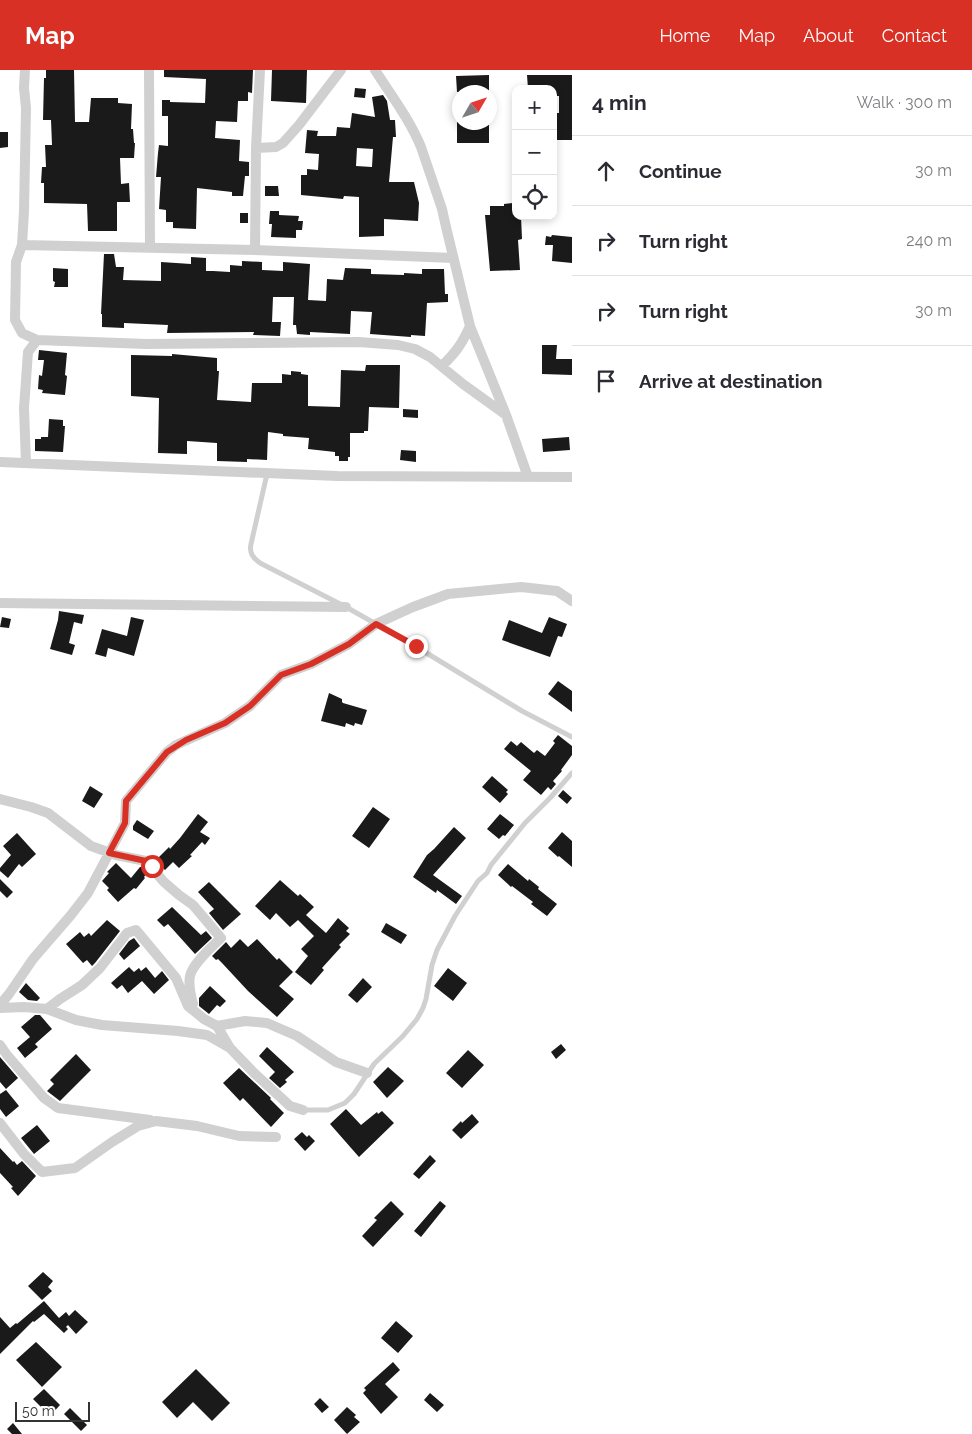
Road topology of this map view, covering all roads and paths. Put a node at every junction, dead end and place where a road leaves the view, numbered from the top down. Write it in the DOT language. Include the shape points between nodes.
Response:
graph roads {
  1 [pos="25,70"];
  2 [pos="149,70"];
  3 [pos="260,70"];
  4 [pos="341,70"];
  5 [pos="375,70"];
  6 [pos="256,148"];
  7 [pos="22,245"];
  8 [pos="150,247"];
  9 [pos="255,250"];
  10 [pos="453,258"];
  11 [pos="470,326"];
  12 [pos="37,340"];
  13 [pos="442,366"];
  14 [pos="506,415"];
  15 [pos="0,462"];
  16 [pos="26,463"];
  17 [pos="268,473"];
  18 [pos="528,477"];
  19 [pos="572,477"];
  20 [pos="572,602"];
  21 [pos="0,603"];
  22 [pos="346,607"];
  23 [pos="376,624"];
  24 [pos="572,737"];
  25 [pos="572,773"];
  26 [pos="0,799"];
  27 [pos="109,853"];
  28 [pos="0,1007"];
  29 [pos="47,1009"];
  30 [pos="204,1020"];
  31 [pos="217,1026"];
  32 [pos="0,1045"];
  33 [pos="230,1048"];
  34 [pos="367,1073"];
  35 [pos="302,1110"];
  36 [pos="156,1121"];
  37 [pos="0,1123"];
  38 [pos="276,1137"];
  1 -- 7 [label="street"];
  2 -- 8 [label="street"];
  3 -- 6 [label="street"];
  4 -- 6 [label="street" via="283,143 276,147"];
  5 -- 10 [label="street" via="421,147 442,209"];
  6 -- 9 [label="street"];
  7 -- 8 [label="street"];
  7 -- 12 [label="street" via="16,262 15,320 22,333"];
  8 -- 9 [label="street"];
  9 -- 10 [label="street"];
  10 -- 11 [label="street"];
  11 -- 13 [label="street" via="458,350"];
  11 -- 14 [label="street"];
  12 -- 13 [label="street" via="147,344 359,342 415,349"];
  12 -- 16 [label="street" via="28,352 24,408"];
  13 -- 14 [label="street"];
  14 -- 18 [label="street"];
  15 -- 16 [label="street"];
  16 -- 17 [label="street"];
  17 -- 18 [label="street"];
  17 -- 22 [label="lane" via="250,544 253,557"];
  18 -- 19 [label="street"];
  20 -- 23 [label="street" via="557,591 521,587 448,594"];
  21 -- 22 [label="street"];
  22 -- 23 [label="lane"];
  23 -- 24 [label="lane"];
  23 -- 27 [label="street" via="349,644 281,675 250,706 225,723 167,752 126,801 125,823"];
  25 -- 34 [label="lane" via="525,823 478,881 437,950 426,999 417,1019"];
  26 -- 27 [label="street" via="48,813 91,846"];
  27 -- 28 [label="street" via="88,893 33,959"];
  27 -- 30 [label="street" via="146,861 221,938 190,976 190,993"];
  28 -- 29 [label="street"];
  29 -- 30 [label="street" via="82,986 127,934 136,930 176,978 188,1006"];
  29 -- 33 [label="street" via="102,1025 207,1035"];
  30 -- 31 [label="street"];
  31 -- 33 [label="street"];
  31 -- 34 [label="street" via="245,1021 267,1023 297,1036 336,1062"];
  32 -- 36 [label="street" via="44,1098 58,1108"];
  33 -- 35 [label="street" via="290,1106"];
  34 -- 35 [label="lane" via="345,1103 328,1110"];
  36 -- 37 [label="street" via="138,1126 75,1168 42,1172"];
  36 -- 38 [label="street" via="238,1136"];
}
